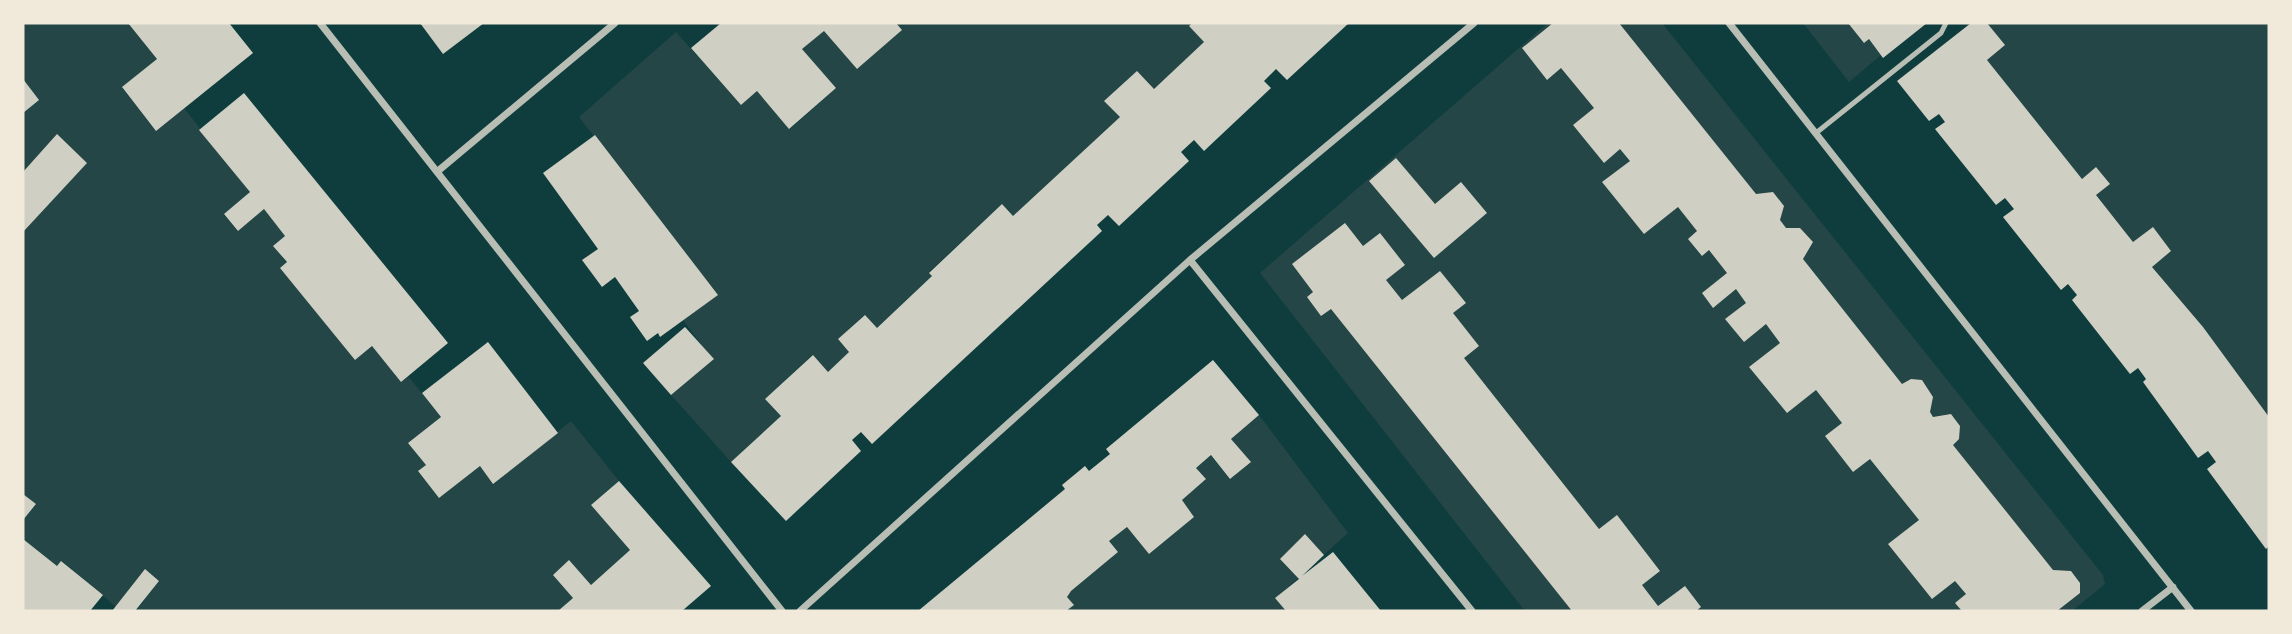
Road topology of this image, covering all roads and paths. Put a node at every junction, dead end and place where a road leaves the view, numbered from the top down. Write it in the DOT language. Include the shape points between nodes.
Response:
graph roads {
  1 [pos="320,23"];
  2 [pos="615,23"];
  3 [pos="1474,23"];
  4 [pos="1729,23"];
  5 [pos="1946,23"];
  6 [pos="1815,133"];
  7 [pos="438,171"];
  8 [pos="1190,260"];
  9 [pos="2173,587"];
  10 [pos="782,611"];
  11 [pos="800,611"];
  12 [pos="1472,611"];
  13 [pos="2142,611"];
  14 [pos="2191,611"];
  1 -- 7 [label="street"];
  2 -- 7 [label="street"];
  3 -- 8 [label="street"];
  4 -- 6 [label="street"];
  5 -- 6 [label="lane" via="1941,33"];
  6 -- 9 [label="street"];
  7 -- 10 [label="street"];
  8 -- 11 [label="street"];
  8 -- 12 [label="street"];
  9 -- 13 [label="street"];
  9 -- 14 [label="street"];
}
